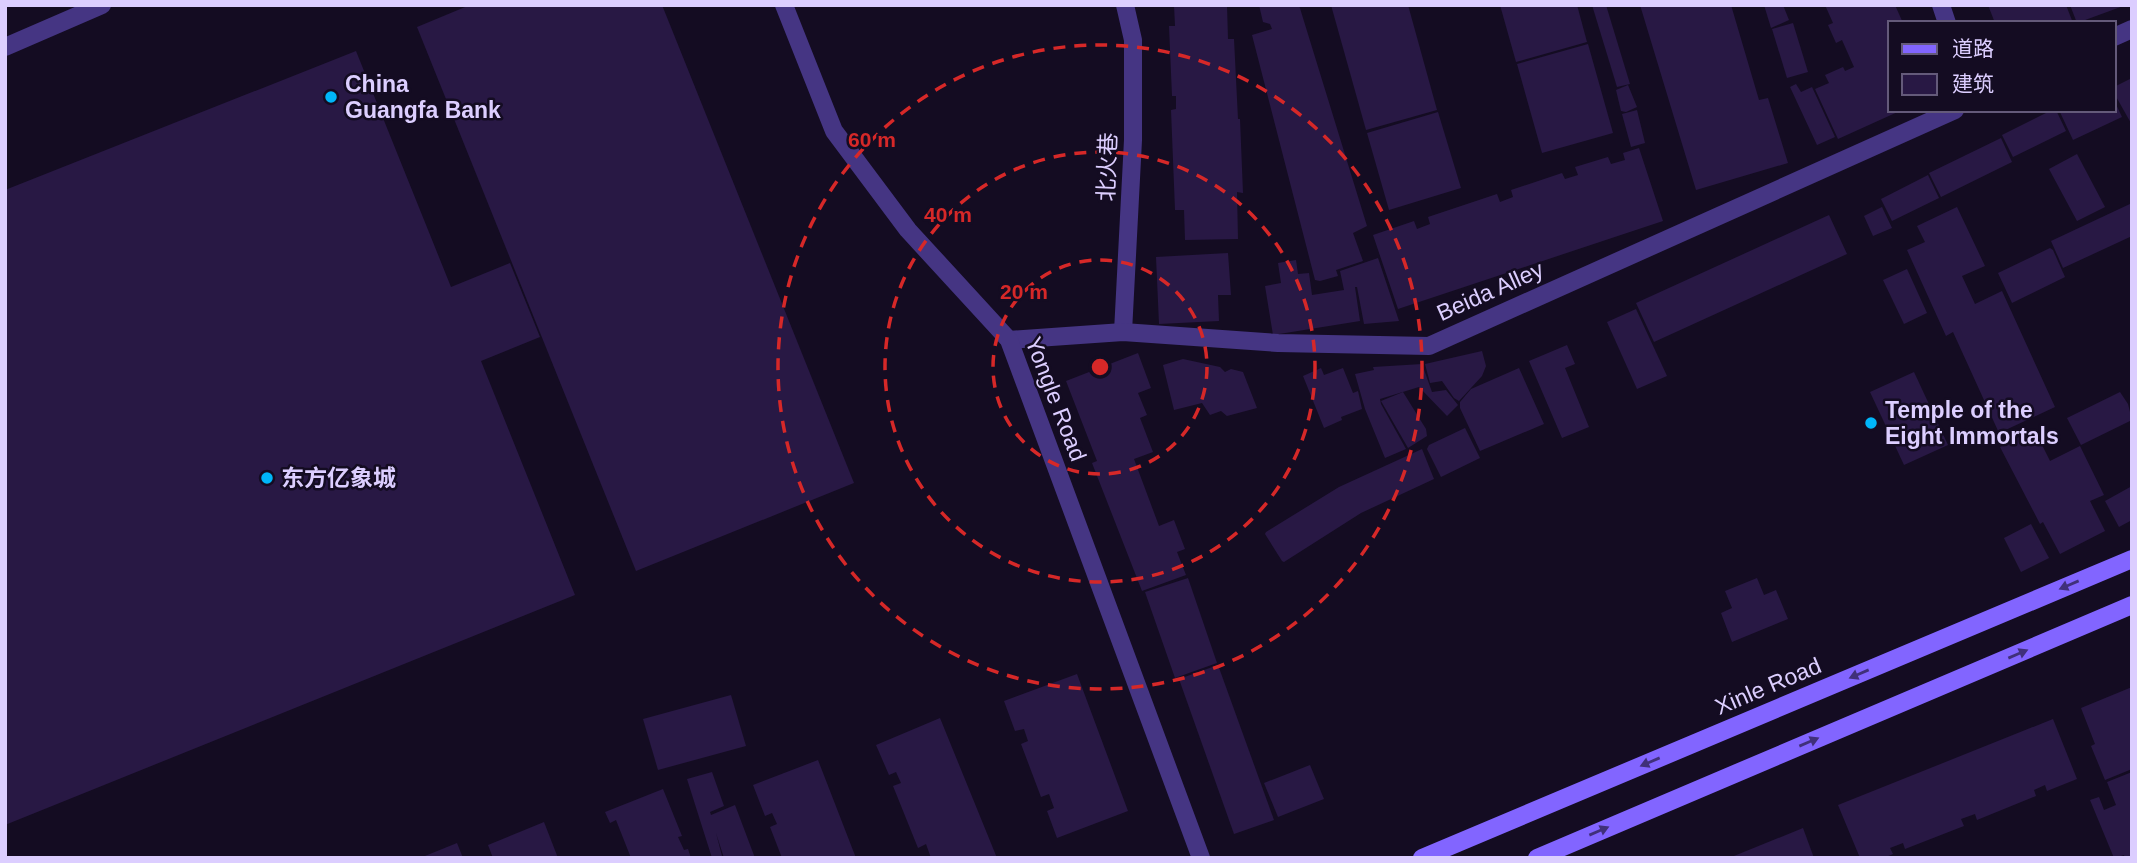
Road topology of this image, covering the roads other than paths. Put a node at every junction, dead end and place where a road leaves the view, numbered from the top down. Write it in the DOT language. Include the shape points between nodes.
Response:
graph roads {
  1 [pos="102,5"];
  2 [pos="784,5"];
  3 [pos="1125,5"];
  4 [pos="2132,29"];
  5 [pos="2116,36"];
  6 [pos="5,47"];
  7 [pos="1951,112"];
  8 [pos="1123,332"];
  9 [pos="1009,340"];
  10 [pos="2132,559"];
  11 [pos="2132,606"];
  12 [pos="1201,858"];
  13 [pos="1422,858"];
  14 [pos="1536,858"];
  1 -- 6 [label="street"];
  2 -- 9 [label="street, Yongle Road" via="834,131 908,230"];
  3 -- 8 [label="street, 北火巷" via="1133,40 1133,139"];
  4 -- 5 [label="street"];
  7 -- 8 [label="street, Beida Alley" via="1429,346 1278,343"];
  8 -- 9 [label="street, Beida Alley"];
  9 -- 12 [label="street, Yongle Road"];
  10 -- 13 [label="main road, Xinle Road, one-way"];
  14 -- 11 [label="main road, one-way"];
}
